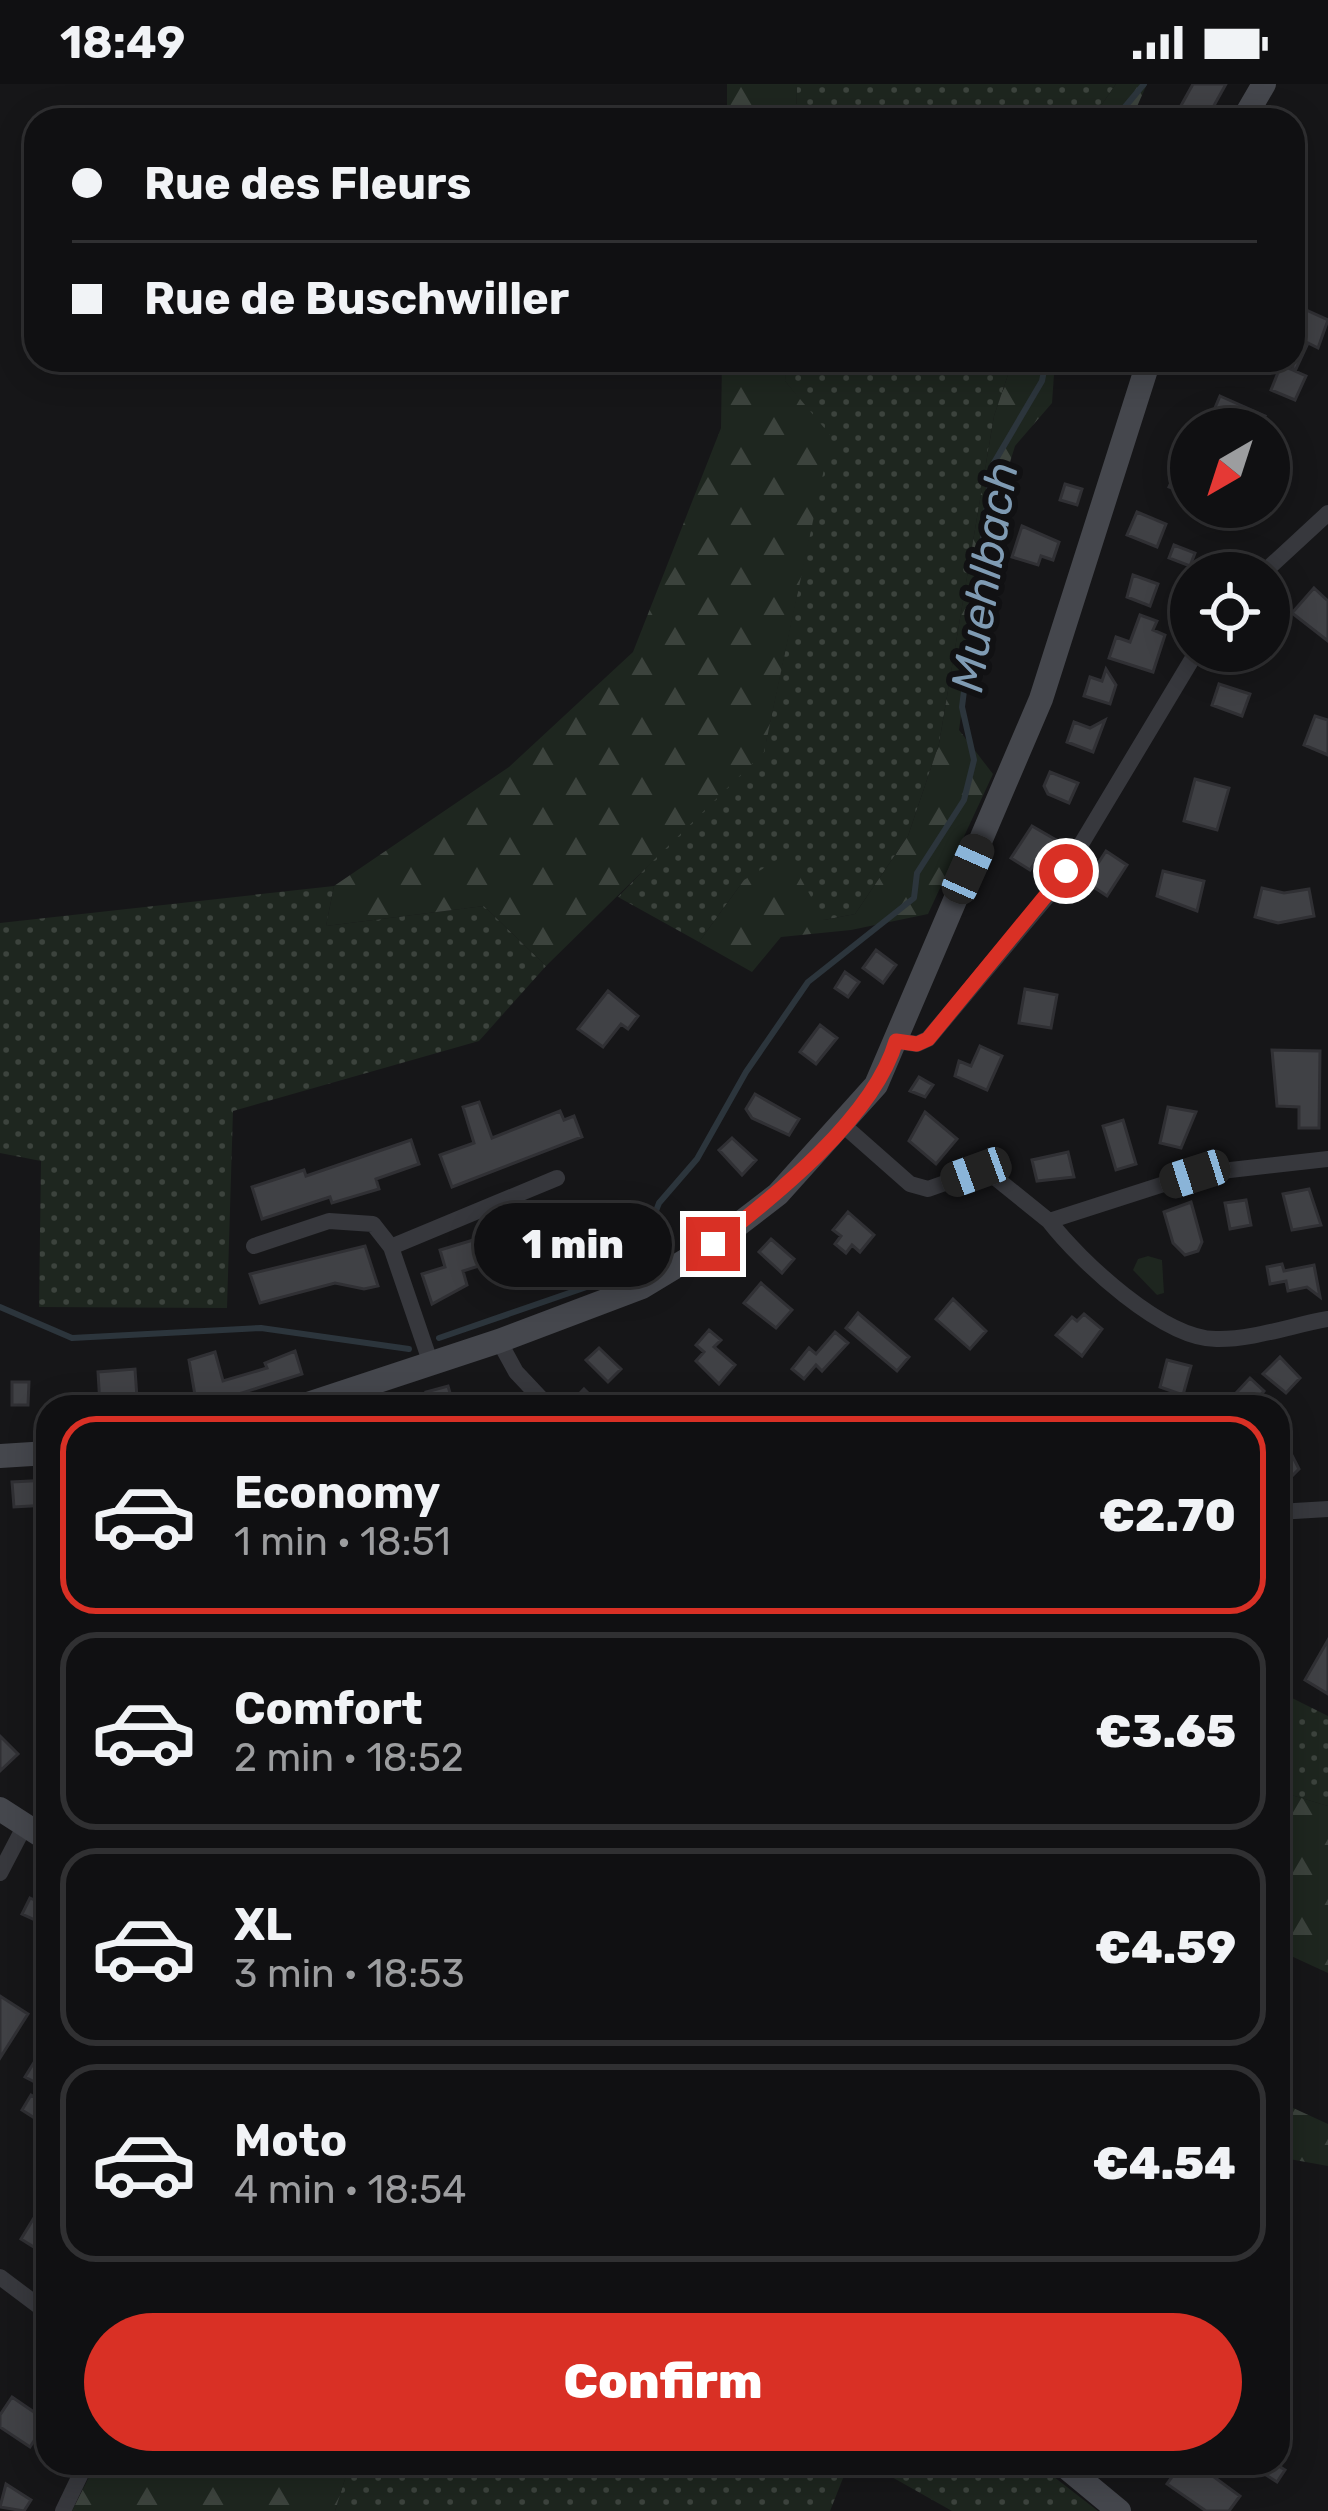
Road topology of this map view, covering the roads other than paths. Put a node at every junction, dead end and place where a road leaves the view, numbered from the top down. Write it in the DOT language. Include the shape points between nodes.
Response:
graph roads {
  1 [pos="1145,372"];
  2 [pos="1328,513"];
  3 [pos="1286,552"];
  4 [pos="1184,672"];
  5 [pos="896,1041"];
  6 [pos="842,1124"];
  7 [pos="1328,1159"];
  8 [pos="557,1178"];
  9 [pos="1049,1221"];
  10 [pos="254,1246"];
  11 [pos="392,1247"];
  12 [pos="1328,1319"];
  13 [pos="500,1342"];
  14 [pos="431,1364"];
  15 [pos="336,1395"];
  16 [pos="537,1395"];
  17 [pos="36,1454"];
  18 [pos="0,1456"];
  19 [pos="1328,1509"];
  20 [pos="1290,1511"];
  21 [pos="0,1809"];
  22 [pos="24,1827"];
  23 [pos="36,1834"];
  24 [pos="0,1873"];
  25 [pos="0,2277"];
  26 [pos="36,2304"];
  27 [pos="80,2475"];
  28 [pos="1075,2475"];
  29 [pos="63,2511"];
  30 [pos="1118,2511"];
  1 -- 5 [label="street" via="1041,698"];
  2 -- 3 [label="street"];
  4 -- 5 [label="street" via="1045,902 928,1039"];
  5 -- 6 [label="street" via="882,1077"];
  6 -- 9 [label="street" via="910,1184 928,1189 976,1172 992,1175"];
  6 -- 13 [label="street" via="778,1194 713,1244 642,1287"];
  7 -- 9 [label="street" via="1195,1174"];
  8 -- 11 [label="street"];
  9 -- 12 [label="street" via="1130,1299 1188,1333 1215,1339"];
  10 -- 11 [label="street" via="329,1221 373,1224"];
  11 -- 14 [label="street"];
  13 -- 14 [label="street"];
  13 -- 16 [label="street"];
  14 -- 15 [label="street"];
  17 -- 18 [label="street"];
  19 -- 20 [label="street"];
  21 -- 22 [label="street"];
  22 -- 23 [label="street"];
  22 -- 24 [label="street"];
  25 -- 26 [label="street"];
  27 -- 29 [label="street"];
  28 -- 30 [label="street"];
}
